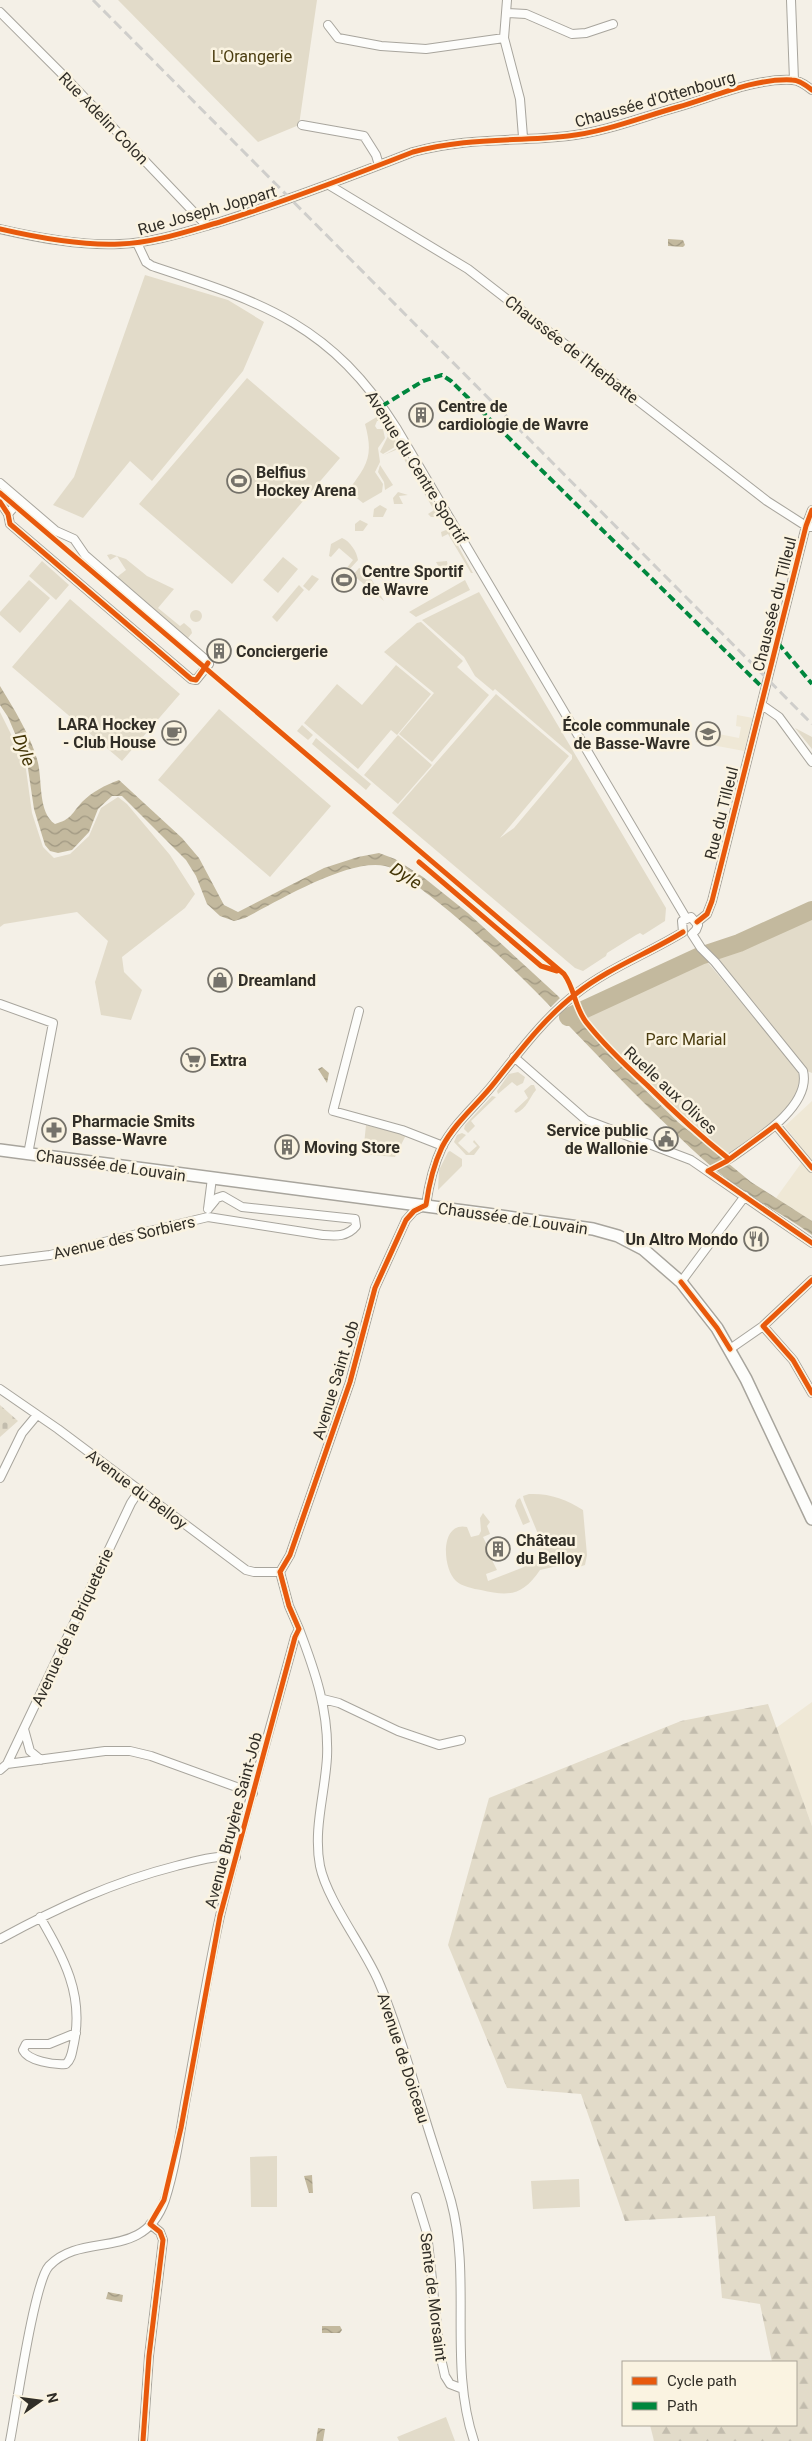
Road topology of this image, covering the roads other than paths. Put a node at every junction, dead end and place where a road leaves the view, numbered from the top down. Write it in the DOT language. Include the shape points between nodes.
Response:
graph roads {
  1 [pos="507,0"];
  2 [pos="791,0"];
  3 [pos="2,13"];
  4 [pos="506,13"];
  5 [pos="0,23"];
  6 [pos="613,24"];
  7 [pos="328,25"];
  8 [pos="504,38"];
  9 [pos="794,80"];
  10 [pos="812,90"];
  11 [pos="302,125"];
  12 [pos="523,137"];
  13 [pos="379,165"];
  14 [pos="329,185"];
  15 [pos="207,226"];
  16 [pos="0,229"];
  17 [pos="137,243"];
  18 [pos="0,483"];
  19 [pos="20,500"];
  20 [pos="0,502"];
  21 [pos="812,510"];
  22 [pos="8,514"];
  23 [pos="809,527"];
  24 [pos="762,705"];
  25 [pos="812,762"];
  26 [pos="686,918"];
  27 [pos="697,922"];
  28 [pos="683,932"];
  29 [pos="692,934"];
  30 [pos="0,1004"];
  31 [pos="358,1011"];
  32 [pos="514,1057"];
  33 [pos="776,1125"];
  34 [pos="443,1146"];
  35 [pos="0,1150"];
  36 [pos="28,1154"];
  37 [pos="729,1159"];
  38 [pos="812,1168"];
  39 [pos="212,1178"];
  40 [pos="745,1196"];
  41 [pos="426,1205"];
  42 [pos="208,1213"];
  43 [pos="812,1243"];
  44 [pos="0,1261"];
  45 [pos="812,1280"];
  46 [pos="681,1282"];
  47 [pos="763,1326"];
  48 [pos="730,1349"];
  49 [pos="0,1389"];
  50 [pos="812,1394"];
  51 [pos="37,1415"];
  52 [pos="0,1478"];
  53 [pos="139,1491"];
  54 [pos="812,1519"];
  55 [pos="280,1572"];
  56 [pos="299,1629"];
  57 [pos="323,1699"];
  58 [pos="24,1729"];
  59 [pos="461,1740"];
  60 [pos="41,1760"];
  61 [pos="7,1764"];
  62 [pos="0,1770"];
  63 [pos="254,1793"];
  64 [pos="236,1857"];
  65 [pos="40,1917"];
  66 [pos="0,1939"];
  67 [pos="76,2033"];
  68 [pos="416,2197"];
  69 [pos="150,2224"];
  70 [pos="463,2389"];
  71 [pos="10,2441"];
  72 [pos="143,2441"];
  73 [pos="474,2441"];
  1 -- 4 [label="street"];
  2 -- 9 [label="street"];
  3 -- 5 [label="street"];
  3 -- 15 [label="street, Rue Adelin Colon"];
  4 -- 6 [label="street" via="526,14 572,34"];
  4 -- 8 [label="street"];
  7 -- 8 [label="street" via="338,38 403,48 426,49"];
  8 -- 12 [label="street" via="520,99"];
  9 -- 10 [label="street"];
  9 -- 12 [label="street, Chaussée d'Ottenbourg" via="745,86 590,132"];
  11 -- 13 [label="street" via="364,136"];
  12 -- 13 [label="street, Chaussée d'Ottenbourg" via="435,146"];
  13 -- 14 [label="street, Chaussée d'Ottenbourg"];
  14 -- 15 [label="street, Rue Joseph Joppart"];
  14 -- 23 [label="street, Chaussée de l'Herbatte" via="468,269 752,489"];
  15 -- 17 [label="street, Rue Joseph Joppart"];
  16 -- 17 [label="street, Rue Joseph Joppart" via="50,239"];
  17 -- 26 [label="street, Avenue du Centre Sportif" via="146,262 152,266 262,305 293,322 344,360 363,381 397,429"];
  18 -- 19 [label="street"];
  19 -- 22 [label="street"];
  19 -- 22 [label="street" via="56,531 74,539 84,555 206,659 209,664 202,674 196,680 191,678 10,524"];
  20 -- 22 [label="street"];
  21 -- 23 [label="street, Chaussée du Tilleul"];
  23 -- 24 [label="street, Chaussée du Tilleul"];
  24 -- 25 [label="street" via="779,717"];
  24 -- 27 [label="street, Rue du Tilleul" via="712,901 707,914"];
  26 -- 27 [label="street"];
  26 -- 28 [label="street" via="681,923"];
  27 -- 29 [label="street"];
  28 -- 29 [label="street"];
  28 -- 32 [label="street" via="574,996"];
  29 -- 33 [label="street" via="803,1072 806,1088 794,1111"];
  30 -- 36 [label="street" via="53,1023"];
  31 -- 34 [label="street" via="333,1111 402,1130"];
  32 -- 34 [label="street"];
  32 -- 40 [label="street" via="586,1120 691,1160"];
  33 -- 37 [label="street"];
  33 -- 38 [label="street"];
  34 -- 41 [label="street" via="432,1170"];
  35 -- 36 [label="main road, Chaussée de Louvain"];
  36 -- 39 [label="main road, Chaussée de Louvain"];
  39 -- 41 [label="main road, Chaussée de Louvain"];
  39 -- 42 [label="street"];
  40 -- 43 [label="street"];
  40 -- 46 [label="street"];
  41 -- 46 [label="main road, Chaussée de Louvain" via="606,1232 643,1249"];
  41 -- 55 [label="street, Avenue Saint Job" via="406,1220 375,1288 350,1382 290,1555"];
  42 -- 42 [label="street, Avenue des Sorbiers" via="216,1198 223,1196 242,1208 355,1219 356,1226 352,1232 339,1236"];
  42 -- 44 [label="street, Avenue des Sorbiers" via="50,1255"];
  45 -- 47 [label="street"];
  46 -- 48 [label="main road, Chaussée de Louvain"];
  47 -- 48 [label="street"];
  47 -- 50 [label="street" via="793,1360"];
  48 -- 54 [label="main road, Chaussée de Louvain"];
  49 -- 51 [label="street, Avenue du Belloy"];
  51 -- 52 [label="street" via="22,1433"];
  51 -- 53 [label="street, Avenue du Belloy"];
  53 -- 55 [label="street, Avenue du Belloy" via="246,1570"];
  53 -- 58 [label="street, Avenue de la Briqueterie"];
  55 -- 56 [label="street"];
  56 -- 57 [label="street, Avenue de Doiceau"];
  56 -- 63 [label="street, Avenue Bruyère Saint-Job" via="294,1637"];
  57 -- 59 [label="street" via="439,1745"];
  57 -- 70 [label="street, Avenue de Doiceau" via="327,1756 318,1823 321,1869 366,1954 400,2035 451,2204 460,2260"];
  58 -- 60 [label="street" via="30,1751"];
  58 -- 61 [label="street, Avenue de la Briqueterie"];
  60 -- 61 [label="street"];
  60 -- 63 [label="street" via="105,1750 130,1751"];
  61 -- 62 [label="street"];
  63 -- 64 [label="street, Avenue Bruyère Saint-Job"];
  64 -- 65 [label="street" via="218,1855 113,1885"];
  64 -- 69 [label="street, Avenue Bruyère Saint-Job" via="220,1916 172,2169 164,2200"];
  65 -- 66 [label="street"];
  65 -- 67 [label="street" via="74,1989 78,2014"];
  67 -- 67 [label="street" via="71,2060 66,2064 53,2064 28,2056 23,2050 26,2044 49,2044"];
  68 -- 70 [label="street, Sente de Morsaint" via="427,2233 445,2376 450,2384"];
  69 -- 71 [label="street" via="130,2239 76,2250 48,2266 37,2298"];
  69 -- 72 [label="street" via="160,2232 163,2240 148,2365"];
  70 -- 73 [label="street, Avenue de Doiceau"];
}
